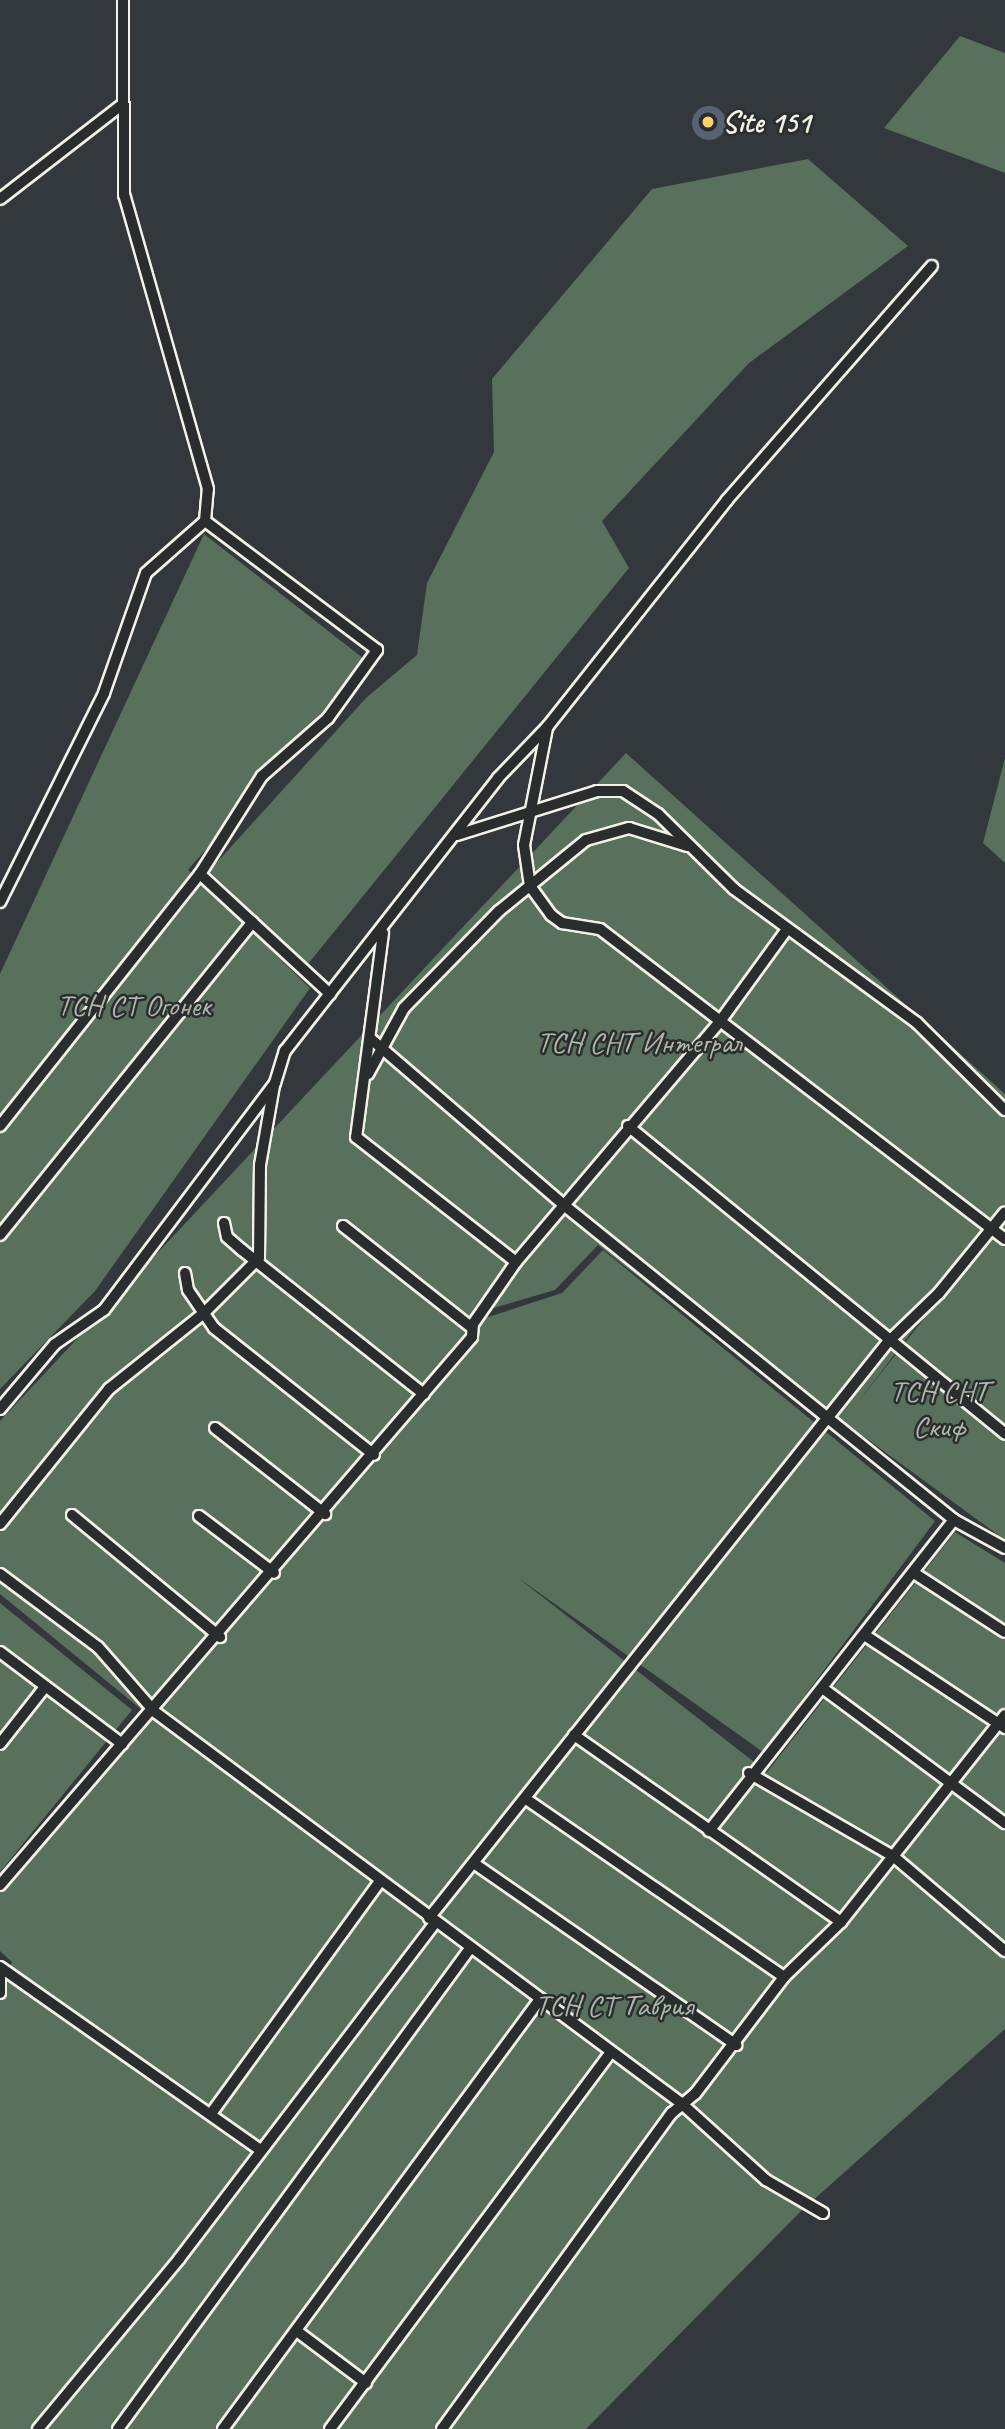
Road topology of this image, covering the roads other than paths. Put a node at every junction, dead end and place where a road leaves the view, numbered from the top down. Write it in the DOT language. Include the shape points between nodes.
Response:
graph roads {
  1 [pos="123,0"];
  2 [pos="123,104"];
  3 [pos="0,199"];
  4 [pos="932,266"];
  5 [pos="205,521"];
  6 [pos="548,726"];
  7 [pos="528,810"];
  8 [pos="457,835"];
  9 [pos="693,848"];
  10 [pos="200,874"];
  11 [pos="530,886"];
  12 [pos="0,902"];
  13 [pos="253,922"];
  14 [pos="787,929"];
  15 [pos="383,932"];
  16 [pos="330,994"];
  17 [pos="721,1020"];
  18 [pos="371,1039"];
  19 [pos="381,1049"];
  20 [pos="368,1074"];
  21 [pos="275,1083"];
  22 [pos="1005,1110"];
  23 [pos="0,1126"];
  24 [pos="628,1126"];
  25 [pos="565,1206"];
  26 [pos="1005,1212"];
  27 [pos="224,1223"];
  28 [pos="342,1226"];
  29 [pos="992,1228"];
  30 [pos="0,1235"];
  31 [pos="1005,1239"];
  32 [pos="259,1258"];
  33 [pos="516,1262"];
  34 [pos="185,1273"];
  35 [pos="205,1312"];
  36 [pos="472,1328"];
  37 [pos="887,1343"];
  38 [pos="424,1394"];
  39 [pos="0,1409"];
  40 [pos="829,1417"];
  41 [pos="215,1428"];
  42 [pos="1005,1434"];
  43 [pos="374,1455"];
  44 [pos="325,1514"];
  45 [pos="72,1515"];
  46 [pos="199,1516"];
  47 [pos="954,1520"];
  48 [pos="0,1524"];
  49 [pos="1005,1548"];
  50 [pos="274,1573"];
  51 [pos="914,1573"];
  52 [pos="0,1574"];
  53 [pos="1005,1632"];
  54 [pos="866,1636"];
  55 [pos="220,1637"];
  56 [pos="0,1652"];
  57 [pos="45,1687"];
  58 [pos="825,1690"];
  59 [pos="155,1712"];
  60 [pos="1003,1722"];
  61 [pos="574,1735"];
  62 [pos="0,1744"];
  63 [pos="122,1744"];
  64 [pos="749,1773"];
  65 [pos="952,1783"];
  66 [pos="526,1799"];
  67 [pos="1005,1823"];
  68 [pos="709,1830"];
  69 [pos="893,1856"];
  70 [pos="475,1864"];
  71 [pos="380,1881"];
  72 [pos="0,1885"];
  73 [pos="432,1921"];
  74 [pos="841,1922"];
  75 [pos="471,1947"];
  76 [pos="1005,1951"];
  77 [pos="0,1968"];
  78 [pos="784,1977"];
  79 [pos="0,1993"];
  80 [pos="540,1999"];
  81 [pos="736,2045"];
  82 [pos="610,2053"];
  83 [pos="681,2103"];
  84 [pos="213,2111"];
  85 [pos="258,2148"];
  86 [pos="823,2213"];
  87 [pos="298,2332"];
  88 [pos="366,2383"];
  89 [pos="38,2429"];
  90 [pos="118,2429"];
  91 [pos="223,2429"];
  92 [pos="330,2429"];
  93 [pos="442,2429"];
  1 -- 2 [label="street"];
  2 -- 3 [label="street"];
  2 -- 5 [label="street" via="124,195 208,489"];
  4 -- 6 [label="street" via="727,499"];
  5 -- 10 [label="street" via="377,650 328,718 262,776"];
  5 -- 12 [label="street" via="146,573 104,693"];
  6 -- 7 [label="street"];
  6 -- 8 [label="street" via="498,778"];
  7 -- 8 [label="street"];
  7 -- 9 [label="street" via="597,791 623,791"];
  7 -- 11 [label="street"];
  8 -- 15 [label="street"];
  9 -- 11 [label="street" via="651,832 607,831"];
  9 -- 14 [label="street"];
  10 -- 13 [label="street"];
  10 -- 23 [label="street"];
  11 -- 17 [label="street" via="562,923 600,929"];
  11 -- 19 [label="street" via="404,1008"];
  13 -- 16 [label="street"];
  13 -- 30 [label="street"];
  14 -- 17 [label="street"];
  14 -- 22 [label="street" via="917,1023 946,1059"];
  15 -- 16 [label="street"];
  15 -- 18 [label="street"];
  16 -- 21 [label="street" via="285,1051"];
  17 -- 24 [label="street"];
  17 -- 29 [label="street"];
  18 -- 19 [label="street"];
  18 -- 20 [label="street"];
  19 -- 20 [label="street"];
  19 -- 25 [label="street"];
  20 -- 33 [label="street" via="355,1128 359,1141"];
  21 -- 32 [label="street" via="260,1165"];
  21 -- 39 [label="street" via="104,1310 55,1344"];
  24 -- 25 [label="street"];
  24 -- 37 [label="street"];
  25 -- 33 [label="street"];
  25 -- 40 [label="street"];
  26 -- 29 [label="street"];
  27 -- 32 [label="street" via="227,1237"];
  28 -- 36 [label="street"];
  29 -- 31 [label="street"];
  29 -- 37 [label="street"];
  32 -- 35 [label="street"];
  32 -- 38 [label="street"];
  33 -- 36 [label="street"];
  34 -- 35 [label="street" via="188,1290"];
  35 -- 43 [label="street" via="214,1328"];
  35 -- 48 [label="street" via="108,1389"];
  36 -- 38 [label="street"];
  37 -- 40 [label="street"];
  37 -- 42 [label="street"];
  38 -- 43 [label="street"];
  40 -- 47 [label="street"];
  40 -- 61 [label="street"];
  41 -- 44 [label="street"];
  43 -- 44 [label="street"];
  44 -- 50 [label="street"];
  45 -- 55 [label="street"];
  46 -- 50 [label="street"];
  47 -- 49 [label="street"];
  47 -- 51 [label="street"];
  50 -- 55 [label="street"];
  51 -- 53 [label="street"];
  51 -- 54 [label="street"];
  52 -- 59 [label="street" via="97,1647"];
  54 -- 58 [label="street"];
  54 -- 60 [label="street"];
  55 -- 59 [label="street"];
  56 -- 57 [label="street"];
  57 -- 62 [label="street"];
  57 -- 63 [label="street"];
  58 -- 64 [label="street"];
  58 -- 65 [label="street"];
  59 -- 63 [label="street"];
  59 -- 71 [label="street"];
  60 -- 65 [label="street"];
  61 -- 66 [label="street"];
  61 -- 68 [label="street"];
  63 -- 72 [label="street"];
  64 -- 68 [label="street"];
  64 -- 69 [label="street"];
  65 -- 67 [label="street"];
  65 -- 69 [label="street"];
  66 -- 70 [label="street"];
  66 -- 78 [label="street"];
  68 -- 74 [label="street"];
  69 -- 74 [label="street"];
  69 -- 76 [label="street"];
  70 -- 73 [label="street"];
  70 -- 81 [label="street"];
  71 -- 73 [label="street"];
  71 -- 84 [label="street"];
  73 -- 75 [label="street"];
  73 -- 85 [label="street"];
  74 -- 78 [label="street"];
  75 -- 80 [label="street"];
  75 -- 90 [label="street"];
  77 -- 79 [label="street"];
  77 -- 84 [label="street"];
  78 -- 81 [label="street"];
  80 -- 82 [label="street"];
  80 -- 87 [label="street"];
  81 -- 83 [label="street"];
  82 -- 83 [label="street"];
  82 -- 88 [label="street"];
  83 -- 86 [label="street" via="766,2180"];
  83 -- 93 [label="street"];
  84 -- 85 [label="street"];
  85 -- 89 [label="street" via="179,2259"];
  87 -- 88 [label="street"];
  87 -- 91 [label="street"];
  88 -- 92 [label="street"];
}
